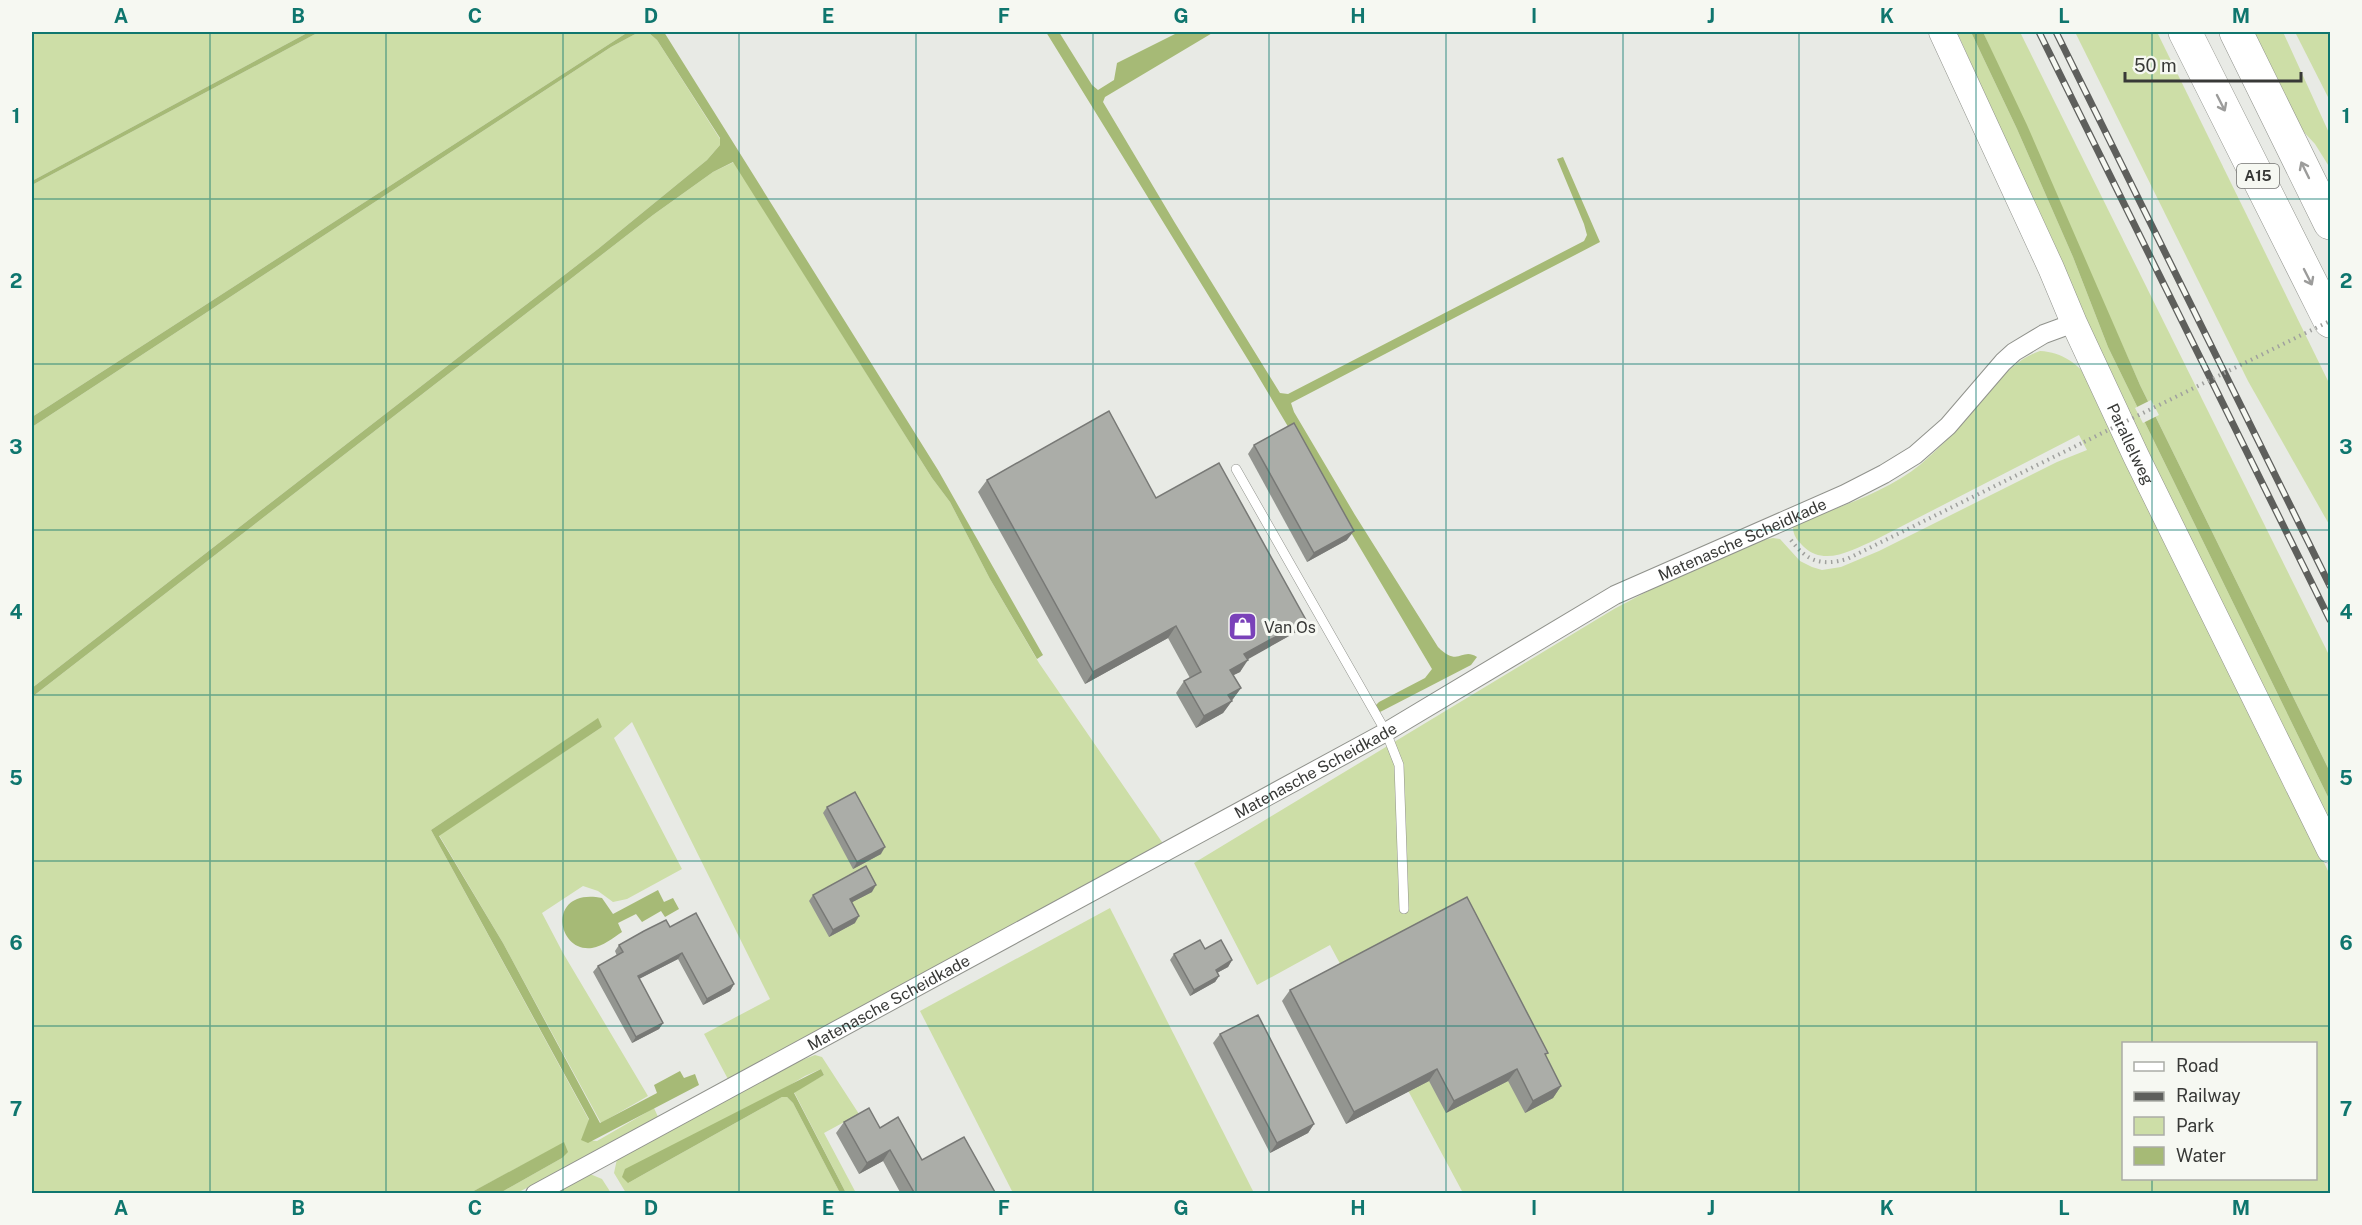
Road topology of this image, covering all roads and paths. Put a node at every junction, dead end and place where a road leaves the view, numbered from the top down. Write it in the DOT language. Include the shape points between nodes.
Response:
graph roads {
  1 [pos="1942,32"];
  2 [pos="2185,32"];
  3 [pos="2236,32"];
  4 [pos="2331,223"];
  5 [pos="2331,321"];
  6 [pos="2074,323"];
  7 [pos="1236,469"];
  8 [pos="1779,523"];
  9 [pos="1386,732"];
  10 [pos="2331,850"];
  11 [pos="1404,909"];
  12 [pos="535,1194"];
  1 -- 6 [label="street, Parallelweg"];
  2 -- 5 [label="highway, A15, one-way"];
  4 -- 3 [label="highway, A15, one-way"];
  5 -- 8 [label="path, bridge" via="1834,563 1821,563 1803,555"];
  6 -- 8 [label="street, Matenasche Scheidkade" via="2044,334 2014,352 1948,426 1915,455 1855,489"];
  6 -- 10 [label="street, Parallelweg"];
  7 -- 9 [label="lane"];
  8 -- 9 [label="street, Matenasche Scheidkade" via="1615,595"];
  9 -- 11 [label="lane" via="1399,765"];
  9 -- 12 [label="street, Matenasche Scheidkade"];
}
